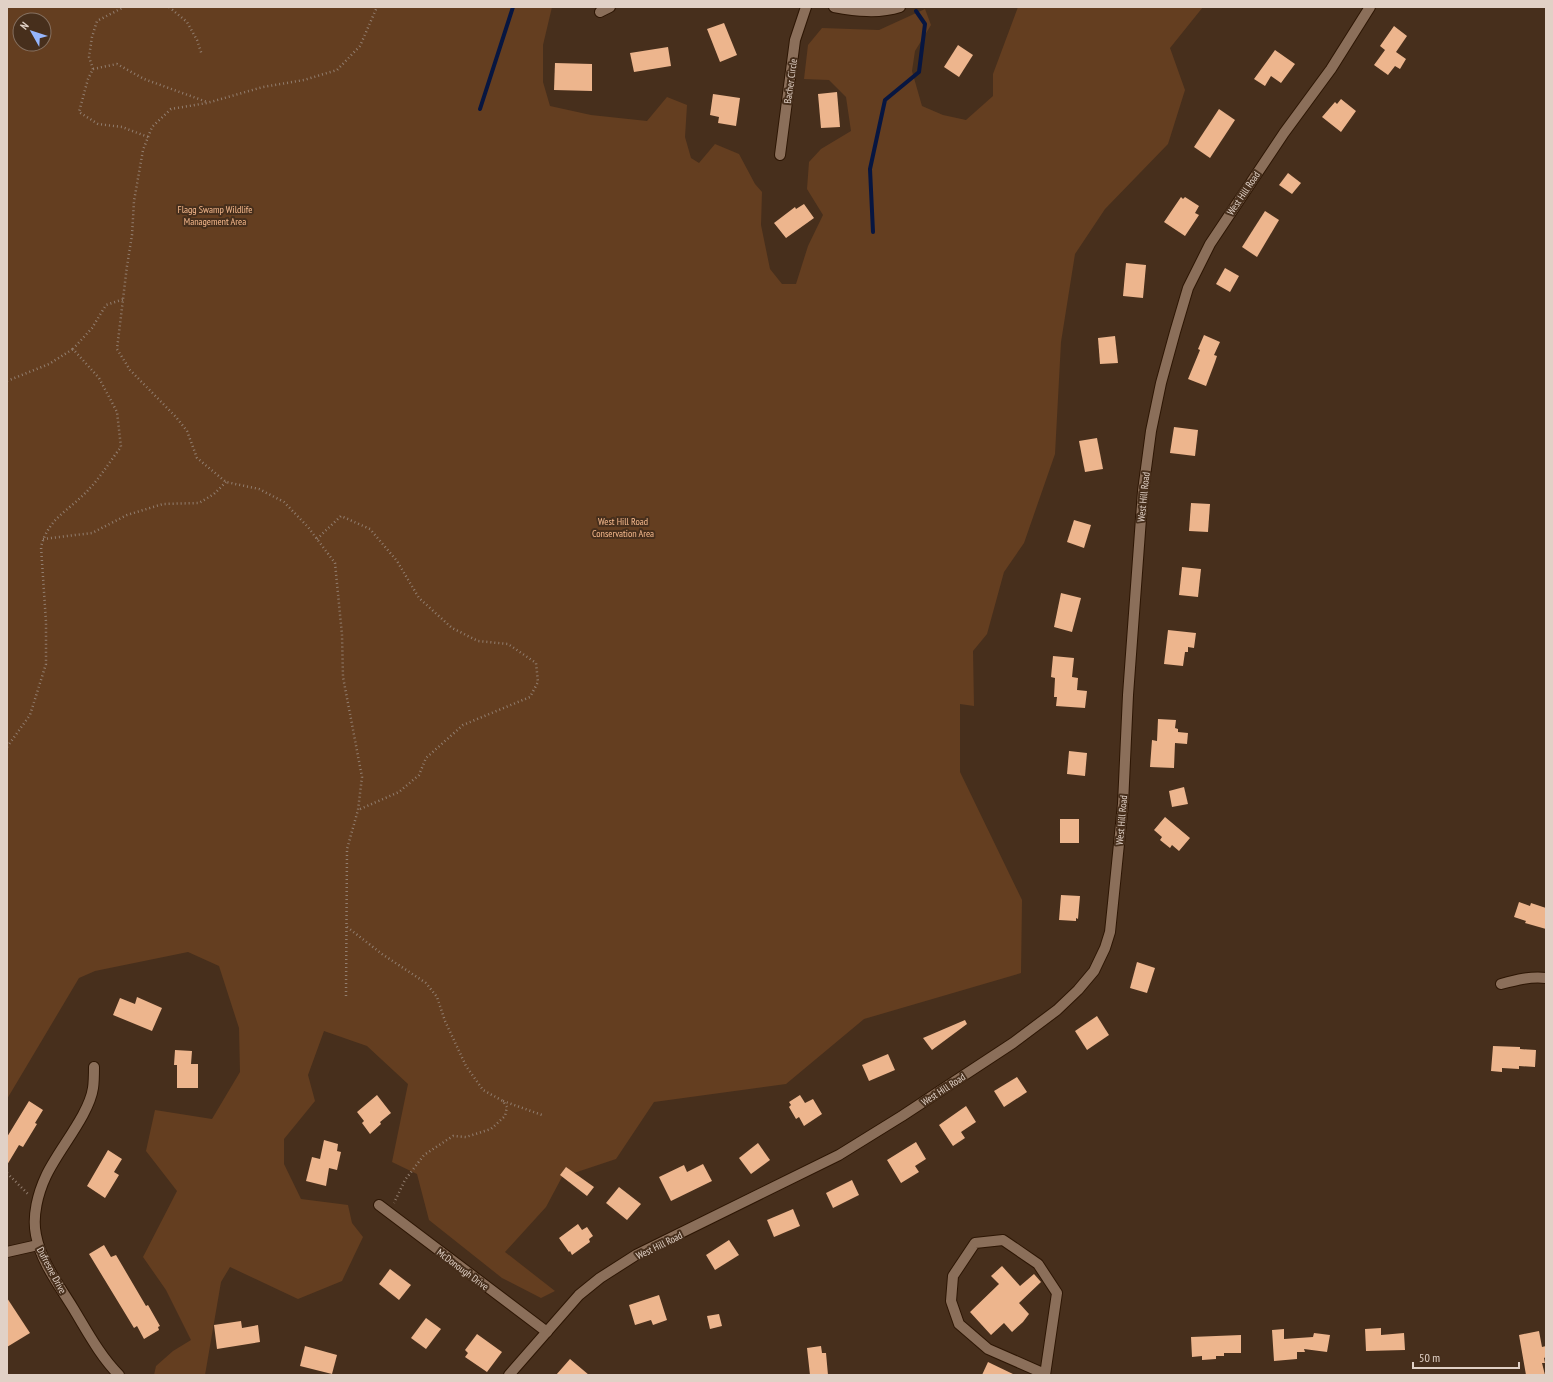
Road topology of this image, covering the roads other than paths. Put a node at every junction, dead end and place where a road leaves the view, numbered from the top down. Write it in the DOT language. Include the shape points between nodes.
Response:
graph roads {
  1 [pos="610,7"];
  2 [pos="806,7"];
  3 [pos="834,7"];
  4 [pos="900,7"];
  5 [pos="1370,7"];
  6 [pos="600,12"];
  7 [pos="780,155"];
  8 [pos="1546,978"];
  9 [pos="1501,984"];
  10 [pos="94,1067"];
  11 [pos="379,1205"];
  12 [pos="38,1245"];
  13 [pos="7,1252"];
  14 [pos="547,1332"];
  15 [pos="1045,1374"];
  16 [pos="119,1375"];
  17 [pos="509,1375"];
  1 -- 6 [label="street"];
  2 -- 7 [label="street, Bacher Circle" via="795,40"];
  3 -- 4 [label="street" via="863,11"];
  5 -- 14 [label="street, West Hill Road" via="1331,69 1266,158 1210,244 1188,288 1175,332 1151,431 1143,492 1123,804 1114,903 1110,932 1094,971 1057,1010 1013,1043 902,1116 839,1155 636,1255 600,1278 579,1295"];
  8 -- 9 [label="street" via="1526,978"];
  10 -- 12 [label="street, Dufresne Drive" via="93,1089 89,1101 46,1176 37,1203 35,1223"];
  11 -- 14 [label="street, McDonough Drive"];
  12 -- 13 [label="street"];
  12 -- 16 [label="street, Dufresne Drive" via="51,1273 97,1348"];
  14 -- 17 [label="street, West Hill Road"];
  15 -- 15 [label="street" via="1057,1293 1038,1264 1003,1240 975,1243 952,1276 951,1301 959,1324 988,1349"];
}
